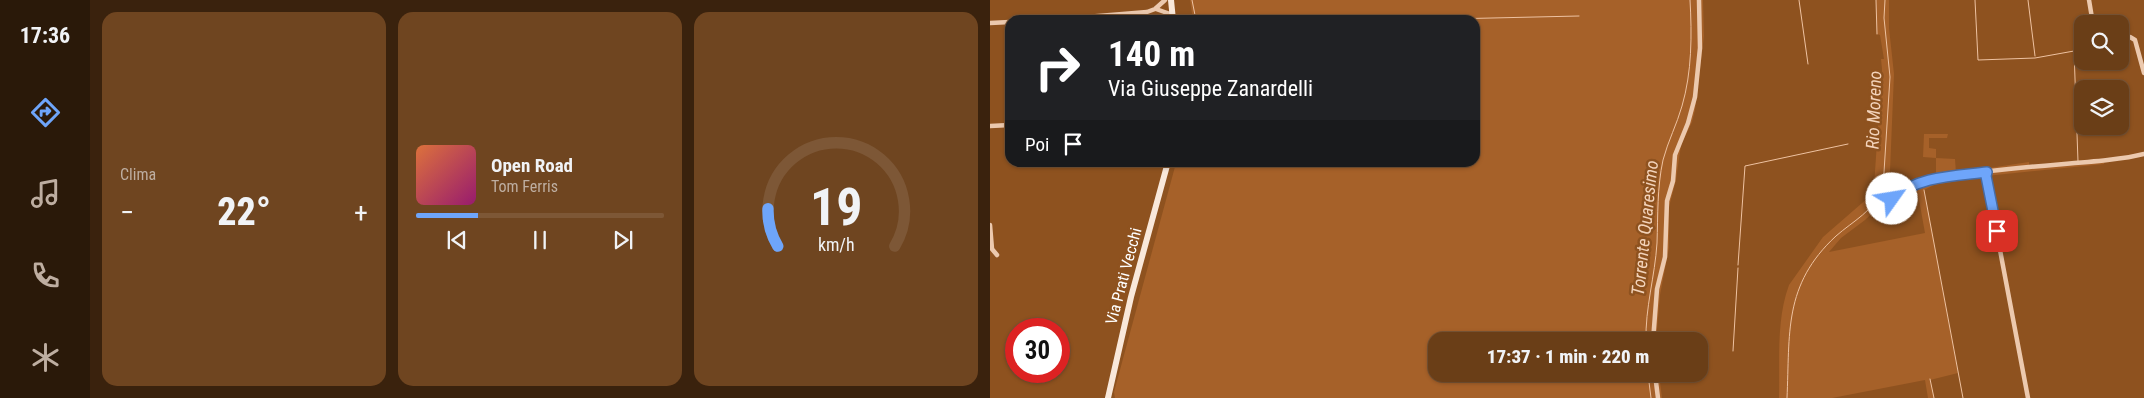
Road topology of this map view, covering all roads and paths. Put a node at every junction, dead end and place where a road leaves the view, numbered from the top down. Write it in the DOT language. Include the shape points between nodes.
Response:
graph roads {
  1 [pos="1165,0"];
  2 [pos="1171,0"];
  3 [pos="1699,0"];
  4 [pos="2089,0"];
  5 [pos="1156,9"];
  6 [pos="1129,14"];
  7 [pos="1116,15"];
  8 [pos="1169,15"];
  9 [pos="1173,15"];
  10 [pos="2092,15"];
  11 [pos="1005,22"];
  12 [pos="990,23"];
  13 [pos="2129,37"];
  14 [pos="2144,73"];
  15 [pos="1005,125"];
  16 [pos="990,126"];
  17 [pos="2144,154"];
  18 [pos="1167,167"];
  19 [pos="1987,172"];
  20 [pos="1886,206"];
  21 [pos="990,225"];
  22 [pos="997,255"];
  23 [pos="1654,332"];
  24 [pos="1656,382"];
  25 [pos="1108,398"];
  26 [pos="1658,398"];
  27 [pos="2028,398"];
  1 -- 5 [label="street"];
  2 -- 9 [label="main road"];
  3 -- 23 [label="street" via="1699,63 1692,112 1675,155 1673,180 1666,201 1665,257 1657,289"];
  4 -- 10 [label="street"];
  5 -- 6 [label="street"];
  5 -- 8 [label="street"];
  6 -- 7 [label="street"];
  11 -- 12 [label="street"];
  13 -- 14 [label="street" via="2135,40"];
  15 -- 16 [label="street"];
  17 -- 19 [label="street"];
  18 -- 25 [label="main road, Via Prati Vecchi" via="1131,297"];
  19 -- 20 [label="street" via="1919,184 1894,197"];
  19 -- 27 [label="street"];
  21 -- 22 [label="street" via="992,248"];
  24 -- 26 [label="street"];
}
